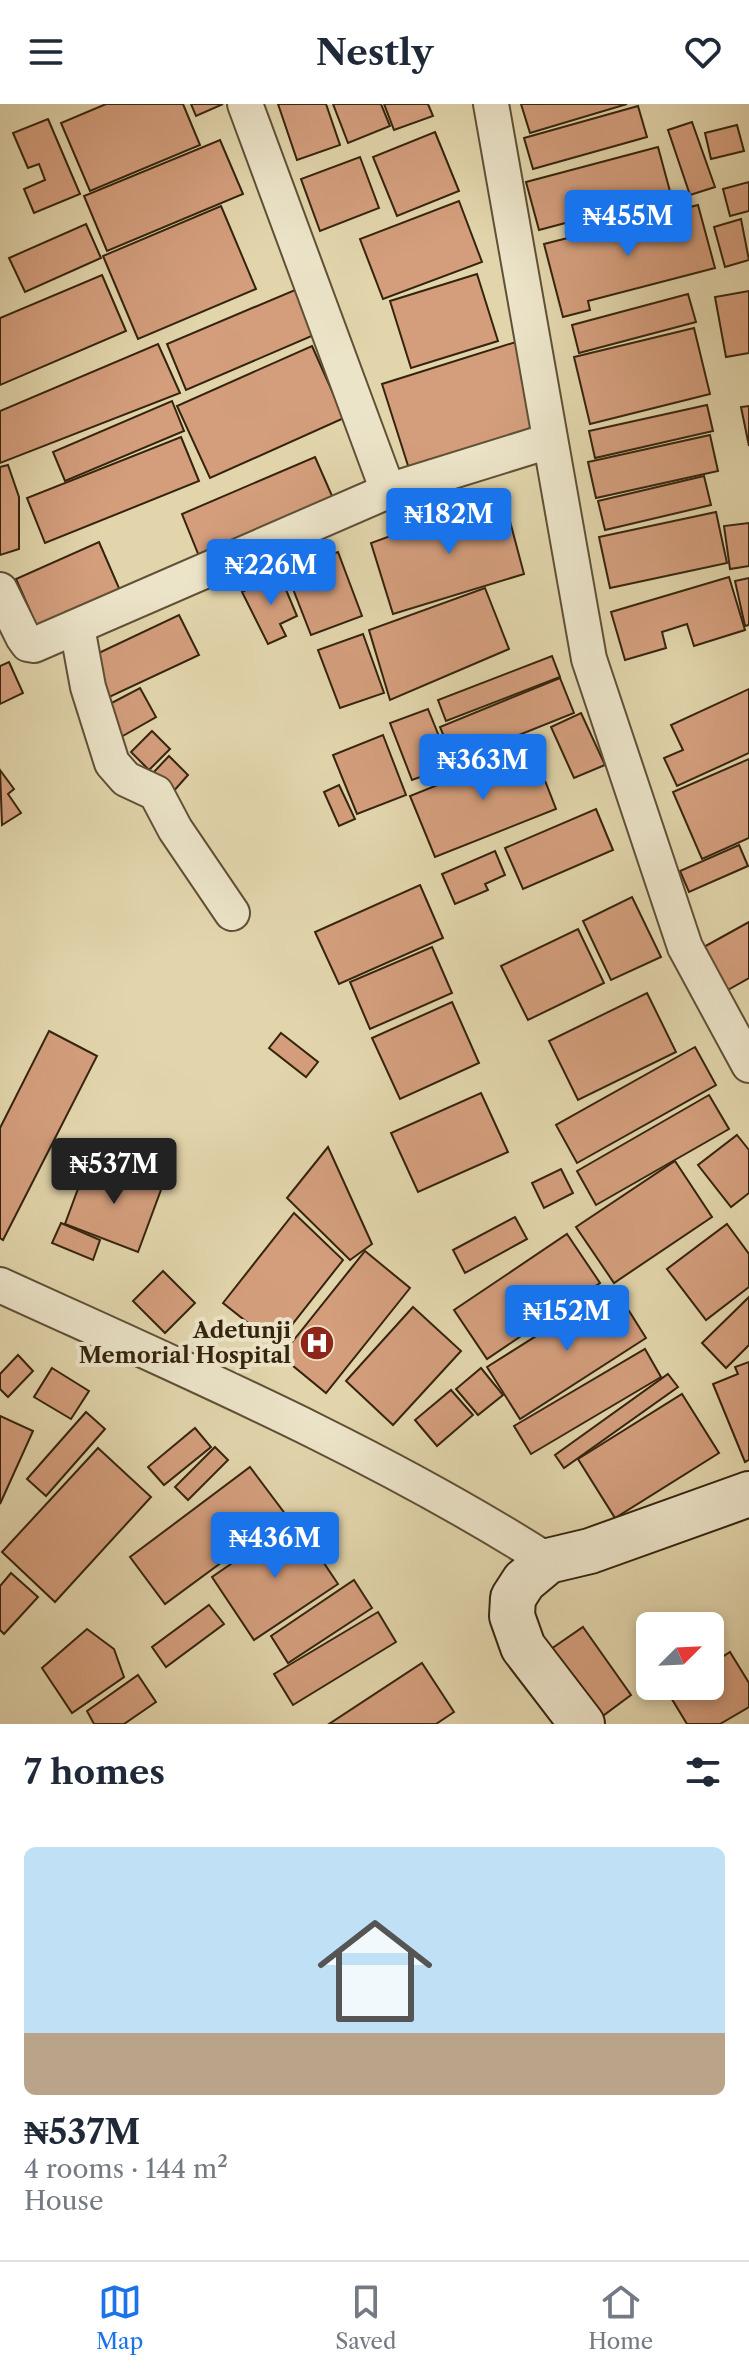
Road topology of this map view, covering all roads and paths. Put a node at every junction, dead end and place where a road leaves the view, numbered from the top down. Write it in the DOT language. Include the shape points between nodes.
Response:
graph roads {
  1 [pos="245,104"];
  2 [pos="491,104"];
  3 [pos="549,441"];
  4 [pos="388,491"];
  5 [pos="0,590"];
  6 [pos="77,627"];
  7 [pos="232,913"];
  8 [pos="749,1065"];
  9 [pos="0,1285"];
  10 [pos="749,1494"];
  11 [pos="548,1561"];
  12 [pos="582,1724"];
  1 -- 4 [label="street"];
  2 -- 3 [label="street"];
  3 -- 4 [label="street"];
  3 -- 8 [label="street" via="589,659 685,947"];
  4 -- 6 [label="street"];
  5 -- 6 [label="street" via="28,644"];
  6 -- 7 [label="street" via="88,687 112,763 126,779 156,793"];
  9 -- 11 [label="street" via="382,1463"];
  10 -- 11 [label="main road"];
  11 -- 12 [label="main road" via="518,1589 512,1616 523,1647"];
}
